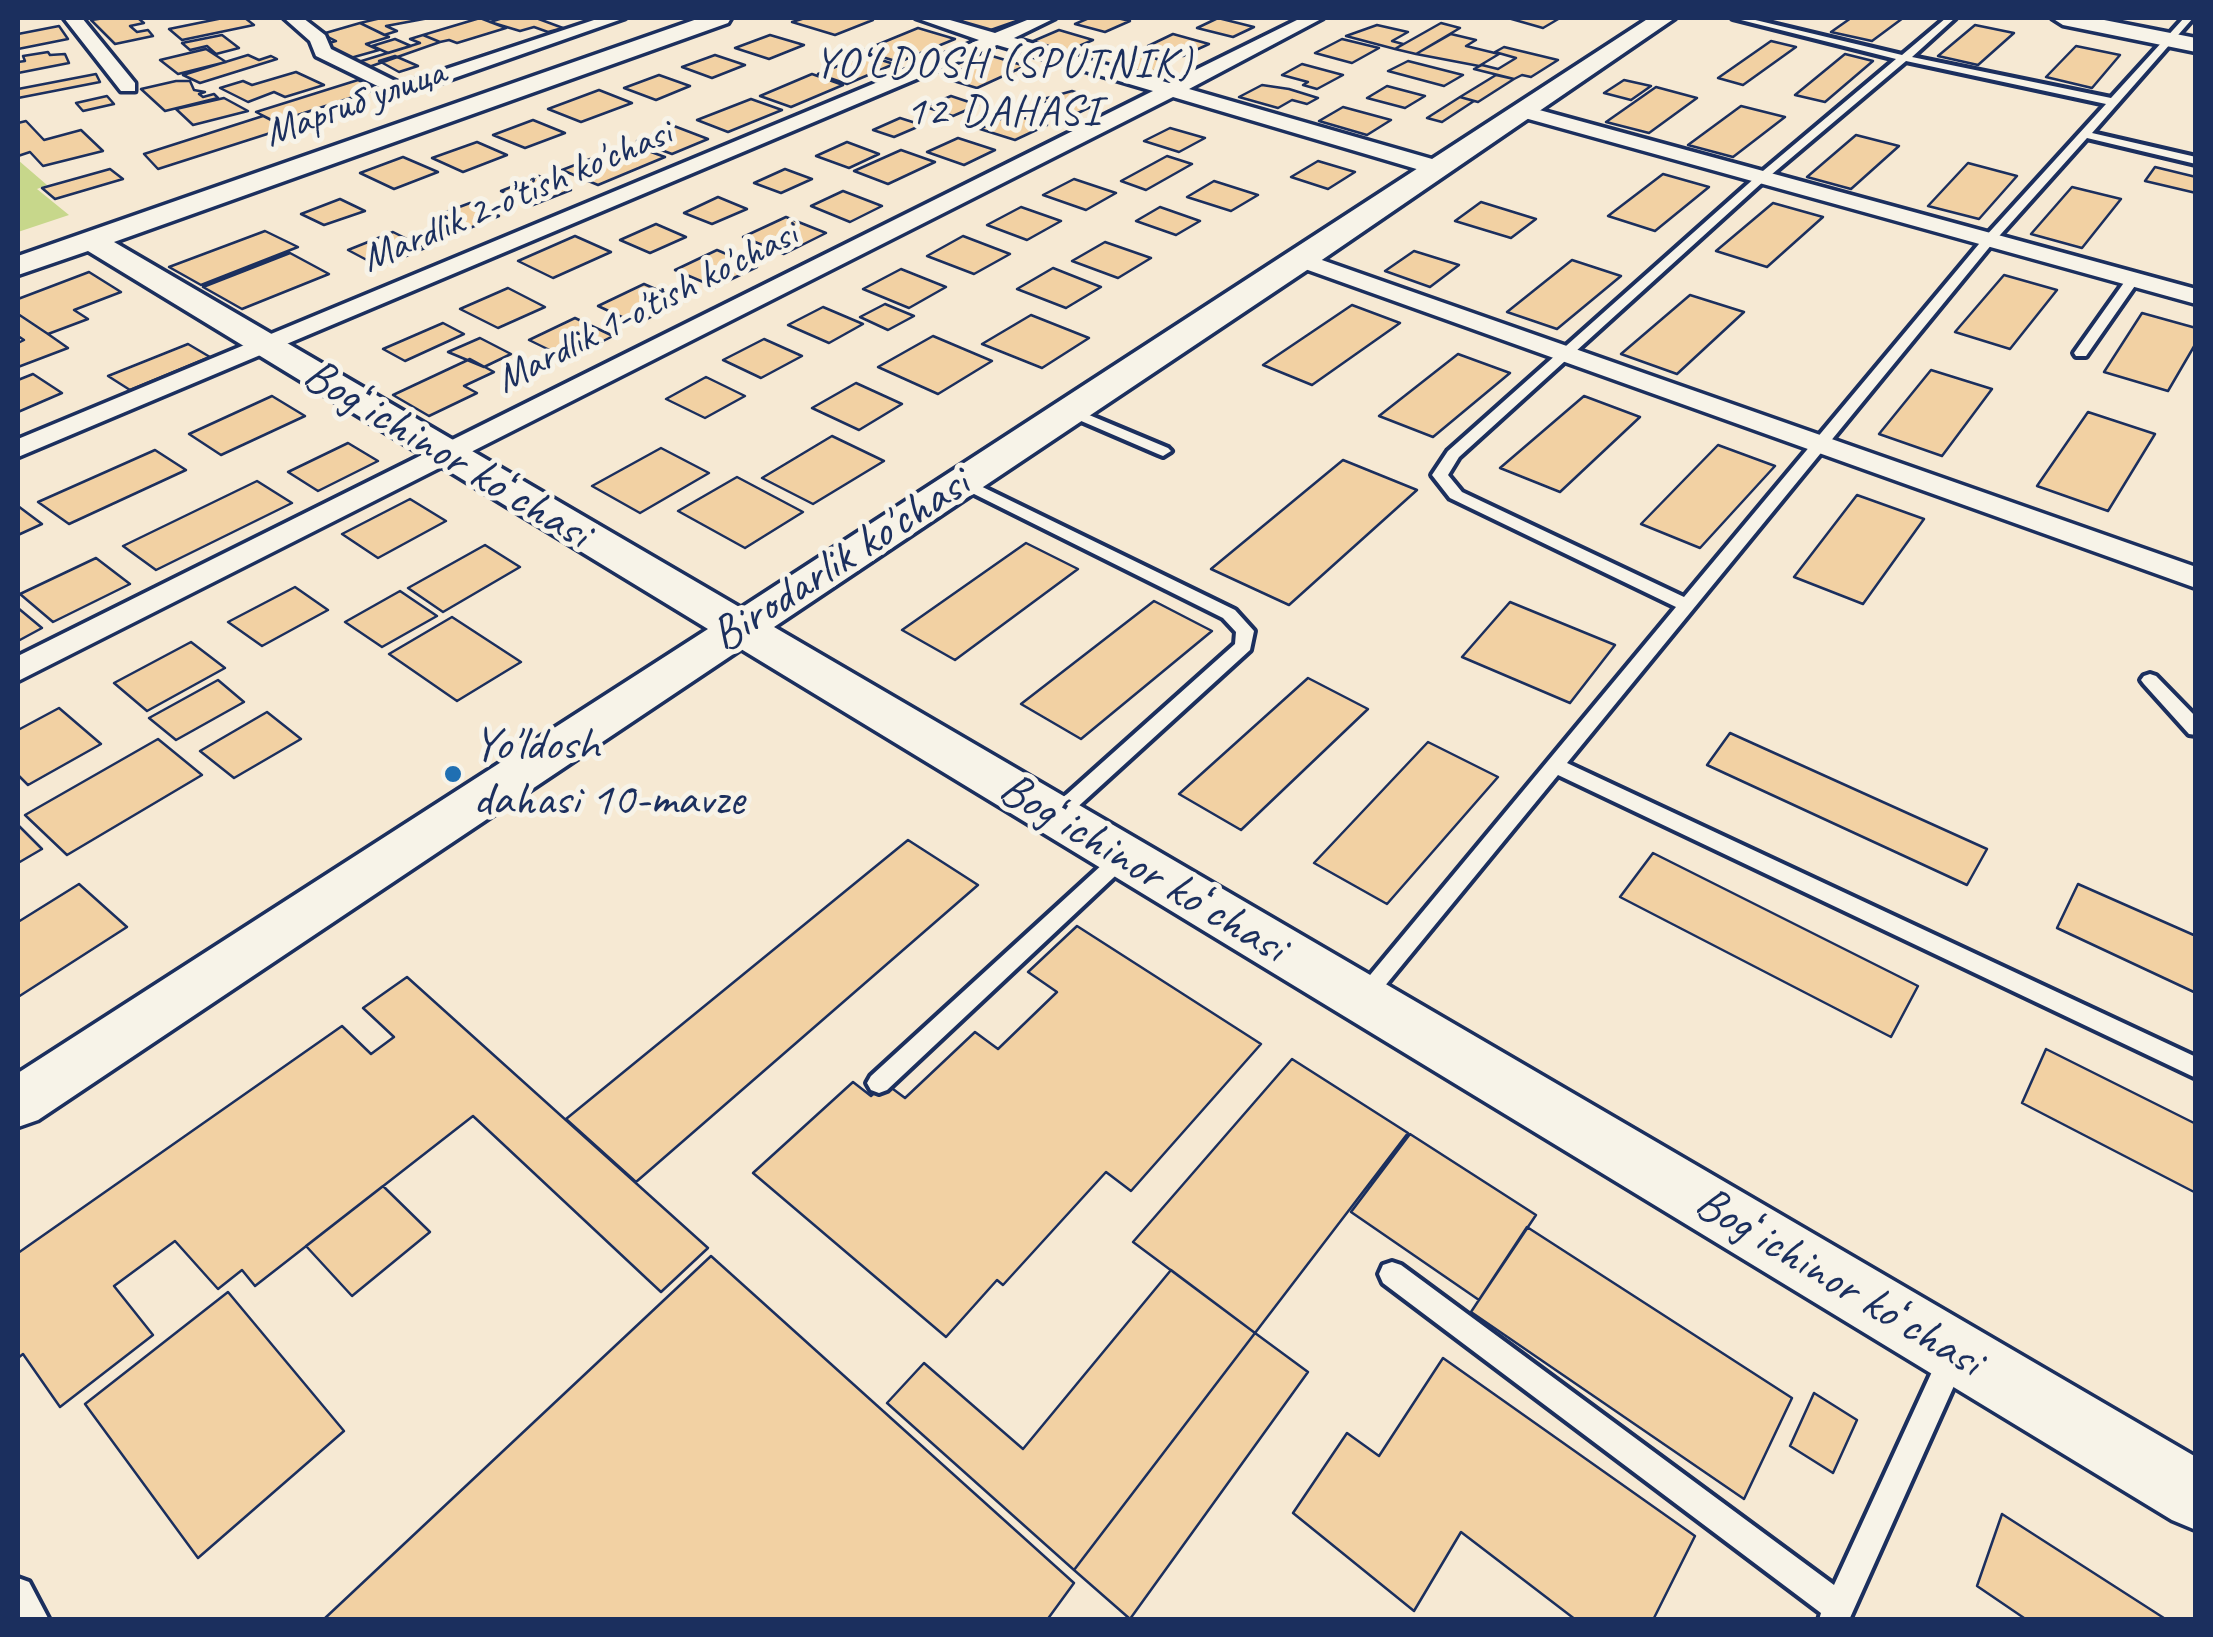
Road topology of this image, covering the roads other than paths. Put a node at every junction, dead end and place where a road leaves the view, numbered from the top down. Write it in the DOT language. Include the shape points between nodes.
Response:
graph roads {
  1 [pos="74,18"];
  2 [pos="294,18"];
  3 [pos="616,18"];
  4 [pos="720,18"];
  5 [pos="925,18"];
  6 [pos="1046,18"];
  7 [pos="1314,18"];
  8 [pos="1664,18"];
  9 [pos="1737,18"];
  10 [pos="1951,18"];
  11 [pos="2062,18"];
  12 [pos="2189,18"];
  13 [pos="995,39"];
  14 [pos="2169,40"];
  15 [pos="2196,45"];
  16 [pos="1904,58"];
  17 [pos="128,87"];
  18 [pos="1169,90"];
  19 [pos="2113,102"];
  20 [pos="1521,112"];
  21 [pos="2084,134"];
  22 [pos="2196,160"];
  23 [pos="1438,168"];
  24 [pos="1761,178"];
  25 [pos="90,240"];
  26 [pos="1988,241"];
  27 [pos="1302,260"];
  28 [pos="18,266"];
  29 [pos="2133,280"];
  30 [pos="2196,297"];
  31 [pos="260,345"];
  32 [pos="2081,352"];
  33 [pos="1070,412"];
  34 [pos="1817,446"];
  35 [pos="18,449"];
  36 [pos="1163,451"];
  37 [pos="445,454"];
  38 [pos="962,482"];
  39 [pos="2196,578"];
  40 [pos="1686,605"];
  41 [pos="738,629"];
  42 [pos="18,670"];
  43 [pos="2150,680"];
  44 [pos="2196,729"];
  45 [pos="1554,765"];
  46 [pos="1054,817"];
  47 [pos="1122,858"];
  48 [pos="1361,999"];
  49 [pos="2196,1068"];
  50 [pos="880,1083"];
  51 [pos="18,1103"];
  52 [pos="1392,1274"];
  53 [pos="1954,1352"];
  54 [pos="2196,1496"];
  55 [pos="18,1594"];
  56 [pos="1836,1613"];
  57 [pos="34,1620"];
  1 -- 17 [label="street"];
  2 -- 3 [label="street" via="323,52 400,91"];
  4 -- 25 [label="street, Маргиб улица"];
  5 -- 13 [label="street"];
  6 -- 13 [label="street, Mardlik 2-o'tish ko'chasi"];
  7 -- 18 [label="street, Mardlik 1-o'tish ko'chasi"];
  8 -- 20 [label="street, Birodarlik ko'chasi"];
  9 -- 16 [label="lane"];
  10 -- 16 [label="lane"];
  11 -- 14 [label="street"];
  12 -- 14 [label="lane"];
  13 -- 18 [label="street"];
  13 -- 31 [label="street, Mardlik 2-o'tish ko'chasi"];
  14 -- 15 [label="street"];
  14 -- 19 [label="lane"];
  16 -- 19 [label="lane"];
  16 -- 24 [label="lane"];
  18 -- 23 [label="street"];
  18 -- 37 [label="street, Mardlik 1-o'tish ko'chasi"];
  19 -- 21 [label="lane"];
  20 -- 23 [label="street, Birodarlik ko'chasi"];
  20 -- 24 [label="street"];
  21 -- 22 [label="lane"];
  21 -- 26 [label="lane"];
  23 -- 27 [label="street, Birodarlik ko'chasi"];
  24 -- 26 [label="street"];
  24 -- 40 [label="lane" via="1453,454 1440,475 1456,495"];
  25 -- 28 [label="street, Маргиб улица"];
  25 -- 31 [label="street, Bogʻichinor koʻchasi"];
  26 -- 29 [label="street"];
  26 -- 34 [label="lane"];
  27 -- 33 [label="street, Birodarlik ko'chasi"];
  27 -- 34 [label="street"];
  29 -- 30 [label="street"];
  29 -- 32 [label="lane"];
  31 -- 35 [label="street, Mardlik 2-o'tish ko'chasi"];
  31 -- 37 [label="street, Bogʻichinor koʻchasi"];
  33 -- 36 [label="lane"];
  33 -- 38 [label="street, Birodarlik ko'chasi"];
  34 -- 39 [label="street"];
  34 -- 40 [label="lane"];
  37 -- 41 [label="street, Bogʻichinor koʻchasi"];
  37 -- 42 [label="street, Mardlik 1-o'tish ko'chasi"];
  38 -- 41 [label="street, Birodarlik ko'chasi"];
  38 -- 46 [label="lane" via="1229,614 1245,632 1244,646"];
  40 -- 45 [label="lane"];
  41 -- 46 [label="street, Bogʻichinor koʻchasi"];
  41 -- 51 [label="street, Birodarlik ko'chasi"];
  43 -- 44 [label="lane"];
  45 -- 48 [label="lane"];
  45 -- 49 [label="lane"];
  46 -- 47 [label="street, Bogʻichinor koʻchasi"];
  47 -- 48 [label="street, Bogʻichinor koʻchasi"];
  47 -- 50 [label="lane"];
  48 -- 53 [label="street, Bogʻichinor koʻchasi"];
  52 -- 56 [label="lane"];
  53 -- 54 [label="street, Bogʻichinor koʻchasi"];
  53 -- 56 [label="lane"];
  55 -- 57 [label="lane"];
}
